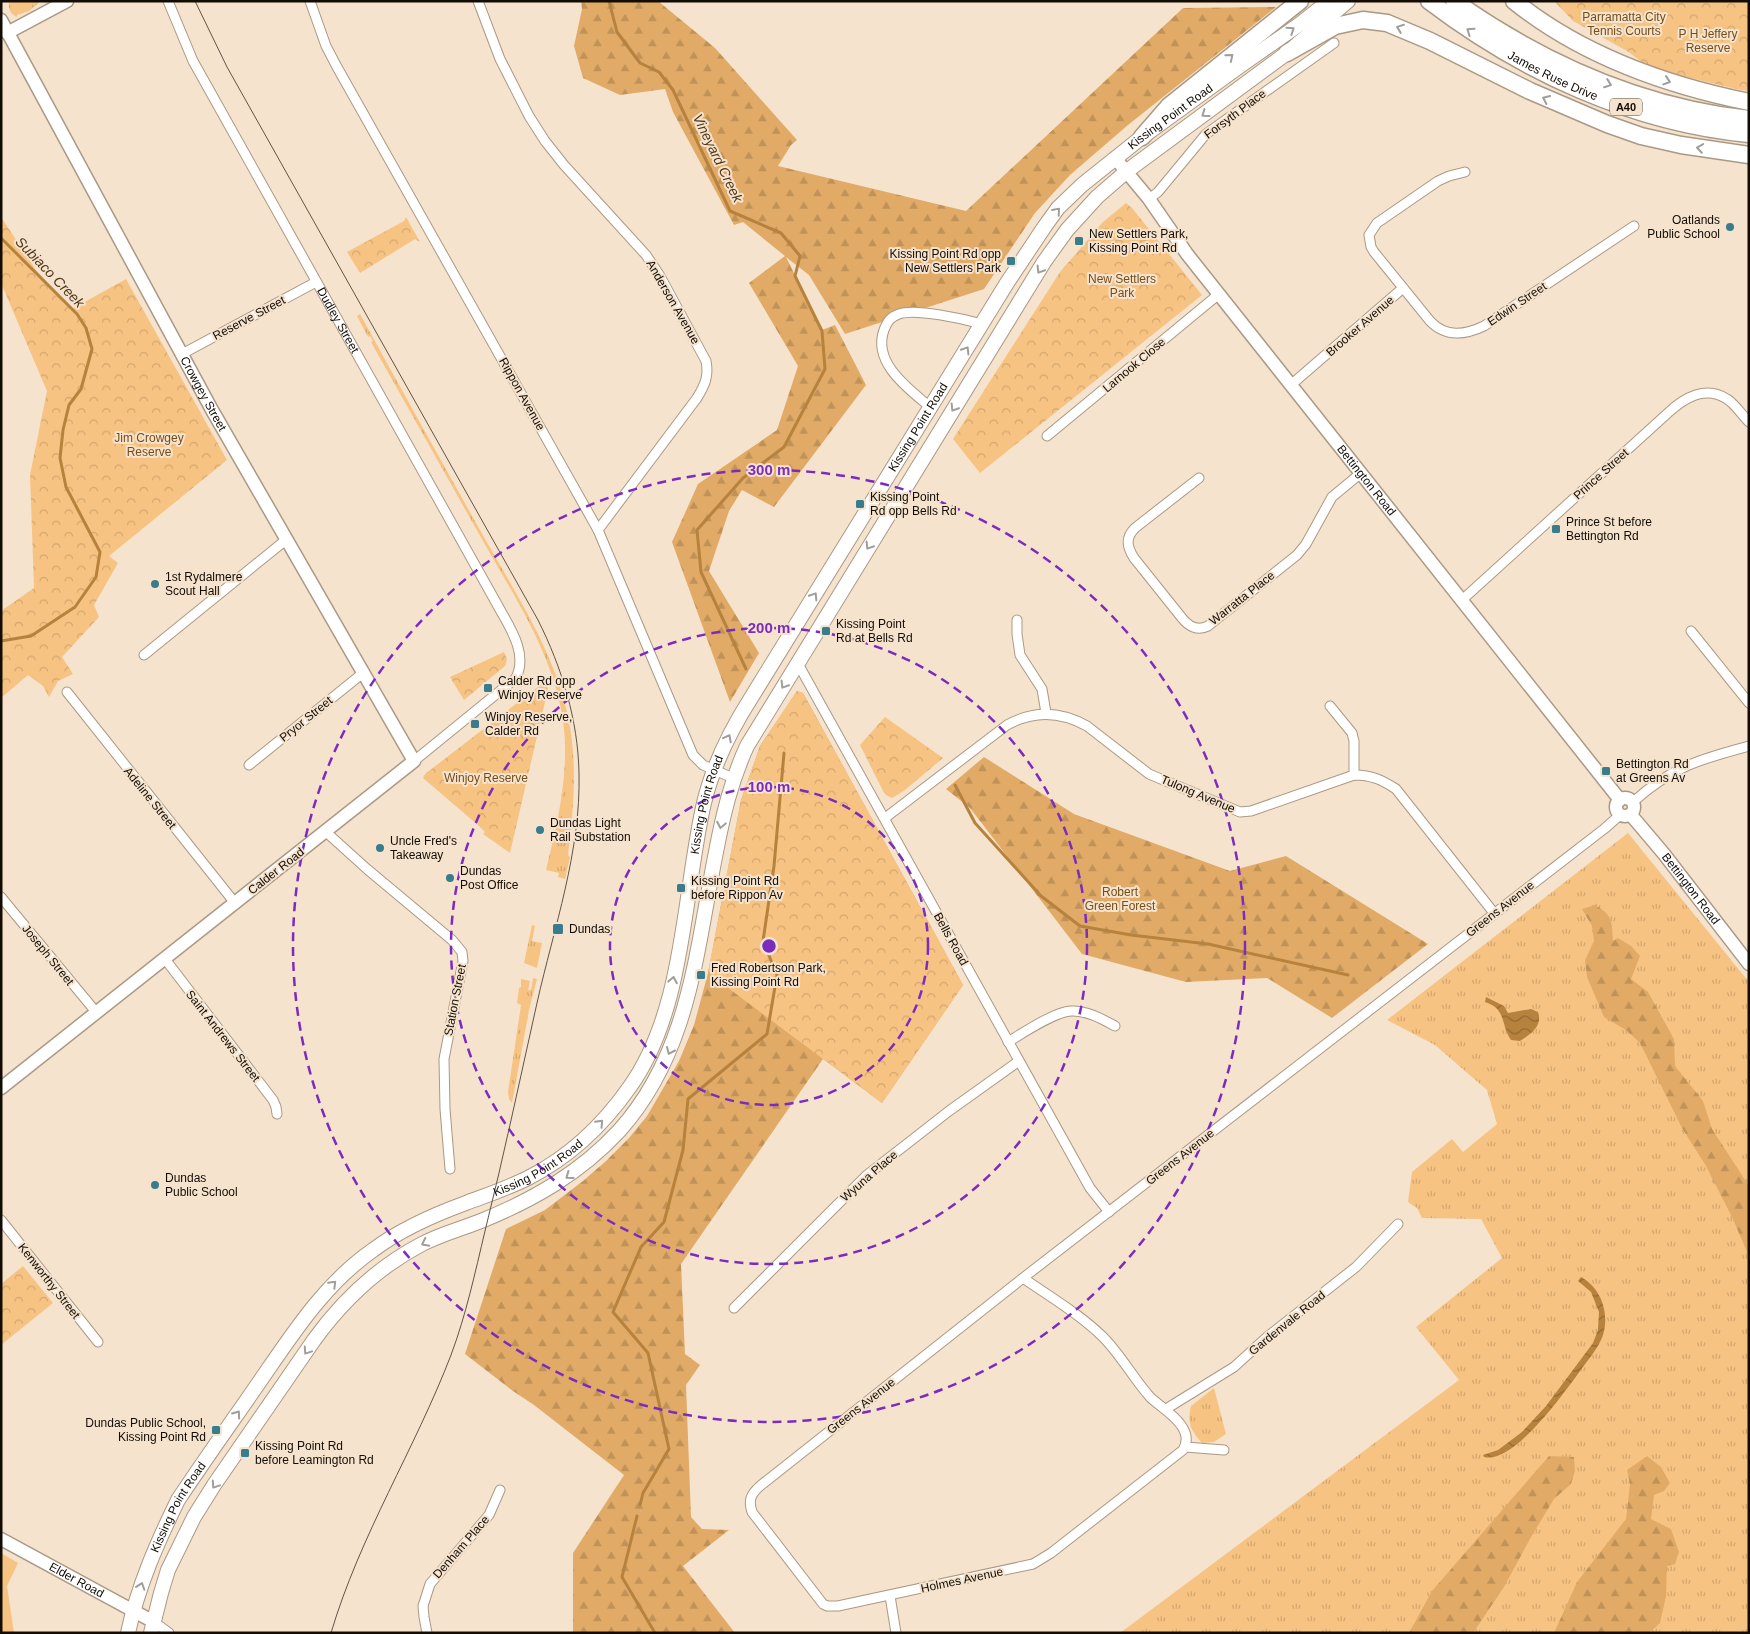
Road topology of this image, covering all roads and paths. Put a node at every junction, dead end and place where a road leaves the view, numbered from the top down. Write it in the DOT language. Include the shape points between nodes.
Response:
graph roads {
  1 [pos="67,1"];
  2 [pos="168,1"];
  3 [pos="310,1"];
  4 [pos="478,1"];
  5 [pos="1300,1"];
  6 [pos="1329,1"];
  7 [pos="1348,1"];
  8 [pos="1429,1"];
  9 [pos="1454,1"];
  10 [pos="1514,1"];
  11 [pos="1,20"];
  12 [pos="8,33"];
  13 [pos="1334,43"];
  14 [pos="1287,54"];
  15 [pos="1749,102"];
  16 [pos="1749,119"];
  17 [pos="1749,134"];
  18 [pos="1142,137"];
  19 [pos="1749,155"];
  20 [pos="1115,158"];
  21 [pos="1127,171"];
  22 [pos="1464,172"];
  23 [pos="1149,198"];
  24 [pos="1634,226"];
  25 [pos="316,282"];
  26 [pos="1403,288"];
  27 [pos="1219,294"];
  28 [pos="982,324"];
  29 [pos="182,354"];
  30 [pos="1292,384"];
  31 [pos="930,407"];
  32 [pos="1749,422"];
  33 [pos="1048,436"];
  34 [pos="1361,472"];
  35 [pos="1198,478"];
  36 [pos="598,530"];
  37 [pos="287,539"];
  38 [pos="1462,600"];
  39 [pos="1017,620"];
  40 [pos="1691,631"];
  41 [pos="514,637"];
  42 [pos="144,655"];
  43 [pos="797,662"];
  44 [pos="363,673"];
  45 [pos="67,692"];
  46 [pos="1749,703"];
  47 [pos="1330,706"];
  48 [pos="1046,713"];
  49 [pos="1749,746"];
  50 [pos="414,762"];
  51 [pos="249,765"];
  52 [pos="714,770"];
  53 [pos="1354,775"];
  54 [pos="734,778"];
  55 [pos="1628,811"];
  56 [pos="885,818"];
  57 [pos="326,832"];
  58 [pos="1,897"];
  59 [pos="235,903"];
  60 [pos="1494,913"];
  61 [pos="164,959"];
  62 [pos="1749,964"];
  63 [pos="96,1012"];
  64 [pos="1115,1026"];
  65 [pos="1008,1042"];
  66 [pos="1019,1062"];
  67 [pos="1,1088"];
  68 [pos="277,1114"];
  69 [pos="450,1169"];
  70 [pos="1108,1212"];
  71 [pos="1,1220"];
  72 [pos="1398,1224"];
  73 [pos="1024,1278"];
  74 [pos="734,1308"];
  75 [pos="98,1342"];
  76 [pos="1166,1409"];
  77 [pos="1185,1447"];
  78 [pos="1224,1450"];
  79 [pos="500,1490"];
  80 [pos="750,1506"];
  81 [pos="1,1539"];
  82 [pos="890,1596"];
  83 [pos="132,1611"];
  84 [pos="152,1627"];
  85 [pos="128,1633"];
  86 [pos="169,1633"];
  87 [pos="428,1633"];
  88 [pos="896,1633"];
  1 -- 12 [label="street"];
  2 -- 25 [label="street, Dudley Street" via="193,61"];
  3 -- 36 [label="street, Rippon Avenue" via="337,67"];
  4 -- 36 [label="street, Anderson Avenue" via="500,59 545,141 646,255 706,361 705,386"];
  18 -- 5 [label="highway, one-way" via="1169,106"];
  18 -- 6 [label="main road, Kissing Point Road, one-way"];
  7 -- 14 [label="main road, Kissing Point Road"];
  17 -- 8 [label="highway, James Ruse Drive / A40, one-way" via="1651,115 1580,90 1478,37"];
  9 -- 16 [label="highway, James Ruse Drive / A40, one-way" via="1516,42 1581,74 1646,98 1720,116"];
  10 -- 15 [label="highway, one-way" via="1562,34 1626,66 1692,89"];
  11 -- 12 [label="street, Crowgey Street"];
  12 -- 29 [label="street, Crowgey Street"];
  13 -- 23 [label="street, Forsyth Place" via="1206,134 1158,192"];
  19 -- 14 [label="highway, one-way" via="1681,145 1607,124 1387,23 1363,20 1335,26"];
  14 -- 21 [label="main road, Kissing Point Road, one-way"];
  18 -- 20 [label="main road, Kissing Point Road"];
  20 -- 21 [label="street, Bettington Road"];
  28 -- 20 [label="main road, Kissing Point Road, one-way" via="1045,226 1082,185"];
  21 -- 23 [label="street, Bettington Road"];
  21 -- 43 [label="main road, Kissing Point Road, one-way" via="1097,197 1044,262"];
  22 -- 26 [label="street, Brooker Avenue" via="1438,181 1372,228 1370,247"];
  23 -- 27 [label="street, Bettington Road"];
  24 -- 26 [label="street, Edwin Street" via="1484,326 1468,332 1452,334 1439,330"];
  25 -- 29 [label="street, Reserve Street"];
  25 -- 41 [label="street, Dudley Street"];
  26 -- 30 [label="street, Brooker Avenue"];
  27 -- 30 [label="street, Bettington Road"];
  27 -- 33 [label="street, Larnook Close"];
  31 -- 28 [label="main road, Kissing Point Road, one-way"];
  28 -- 31 [label="street" via="912,312 888,320 882,349 887,362 903,383"];
  29 -- 37 [label="street, Crowgey Street"];
  30 -- 34 [label="street, Bettington Road"];
  52 -- 31 [label="main road, Kissing Point Road, one-way" via="728,737 751,698"];
  32 -- 38 [label="street, Prince Street" via="1726,398 1702,393 1690,396"];
  34 -- 35 [label="street, Warratta Place" via="1332,497 1297,555 1208,626 1200,628 1190,626 1182,618 1131,553 1127,542 1135,528"];
  34 -- 38 [label="street, Bettington Road"];
  36 -- 52 [label="street, Rippon Avenue" via="691,750 698,761"];
  37 -- 42 [label="street"];
  37 -- 44 [label="street, Crowgey Street"];
  38 -- 55 [label="street, Bettington Road" via="1620,800 1626,798"];
  39 -- 48 [label="street" via="1020,655 1042,689"];
  40 -- 46 [label="street"];
  41 -- 50 [label="street, Calder Road" via="521,659 516,678"];
  43 -- 54 [label="main road, Kissing Point Road, one-way" via="747,746"];
  43 -- 56 [label="street, Bells Road"];
  44 -- 50 [label="street, Crowgey Street"];
  44 -- 51 [label="street, Pryor Street"];
  45 -- 59 [label="street, Adeline Street"];
  47 -- 53 [label="street" via="1352,733"];
  48 -- 53 [label="street, Tulong Avenue" via="1078,721 1149,774 1240,812"];
  48 -- 56 [label="street, Tulong Avenue" via="1007,725"];
  49 -- 55 [label="street, Greens Avenue" via="1703,758 1663,778"];
  50 -- 57 [label="street, Calder Road"];
  52 -- 54 [label="street, Rippon Avenue"];
  83 -- 52 [label="main road, Kissing Point Road, one-way" via="152,1555 178,1500 300,1323 325,1292 370,1252 406,1228 527,1178 561,1158 590,1134 629,1088 656,1040 667,1005 701,819"];
  53 -- 60 [label="street, Tulong Avenue" via="1376,777 1396,789"];
  54 -- 84 [label="main road, Kissing Point Road, one-way" via="723,814 685,1009 672,1047 642,1102 606,1144 564,1179 511,1209 421,1244 384,1267 351,1295 314,1340 202,1504 168,1570"];
  55 -- 60 [label="street, Greens Avenue"];
  55 -- 62 [label="street, Bettington Road"];
  56 -- 65 [label="street, Bells Road"];
  57 -- 59 [label="street, Calder Road"];
  57 -- 69 [label="street, Station Street" via="462,952 444,1060"];
  58 -- 63 [label="street, Joseph Street"];
  59 -- 61 [label="street, Calder Road"];
  60 -- 70 [label="street, Greens Avenue"];
  61 -- 63 [label="street, Calder Road"];
  61 -- 68 [label="street, Saint Andrews Street" via="273,1100"];
  63 -- 67 [label="street, Calder Road"];
  64 -- 65 [label="street" via="1071,1011 1053,1016"];
  65 -- 66 [label="street, Bells Road"];
  66 -- 70 [label="street, Bells Road" via="1090,1188"];
  66 -- 74 [label="street, Wyuna Place" via="867,1175"];
  70 -- 73 [label="street, Greens Avenue"];
  71 -- 75 [label="street, Kenworthy Street"];
  72 -- 76 [label="street, Gardenvale Road" via="1356,1267 1234,1367"];
  73 -- 76 [label="street" via="1102,1336 1149,1395"];
  73 -- 80 [label="street, Greens Avenue" via="760,1486 751,1496"];
  76 -- 77 [label="street" via="1184,1432"];
  77 -- 78 [label="street"];
  77 -- 82 [label="street, Holmes Avenue" via="1042,1559 1022,1567"];
  79 -- 87 [label="street, Denham Place" via="489,1515 430,1584 423,1606"];
  80 -- 82 [label="street, Holmes Avenue" via="755,1518 823,1604 833,1606"];
  81 -- 83 [label="street, Elder Road"];
  82 -- 88 [label="street"];
  83 -- 84 [label="street, Elder Road"];
  83 -- 85 [label="main road, Kissing Point Road"];
  84 -- 86 [label="street"];
}
